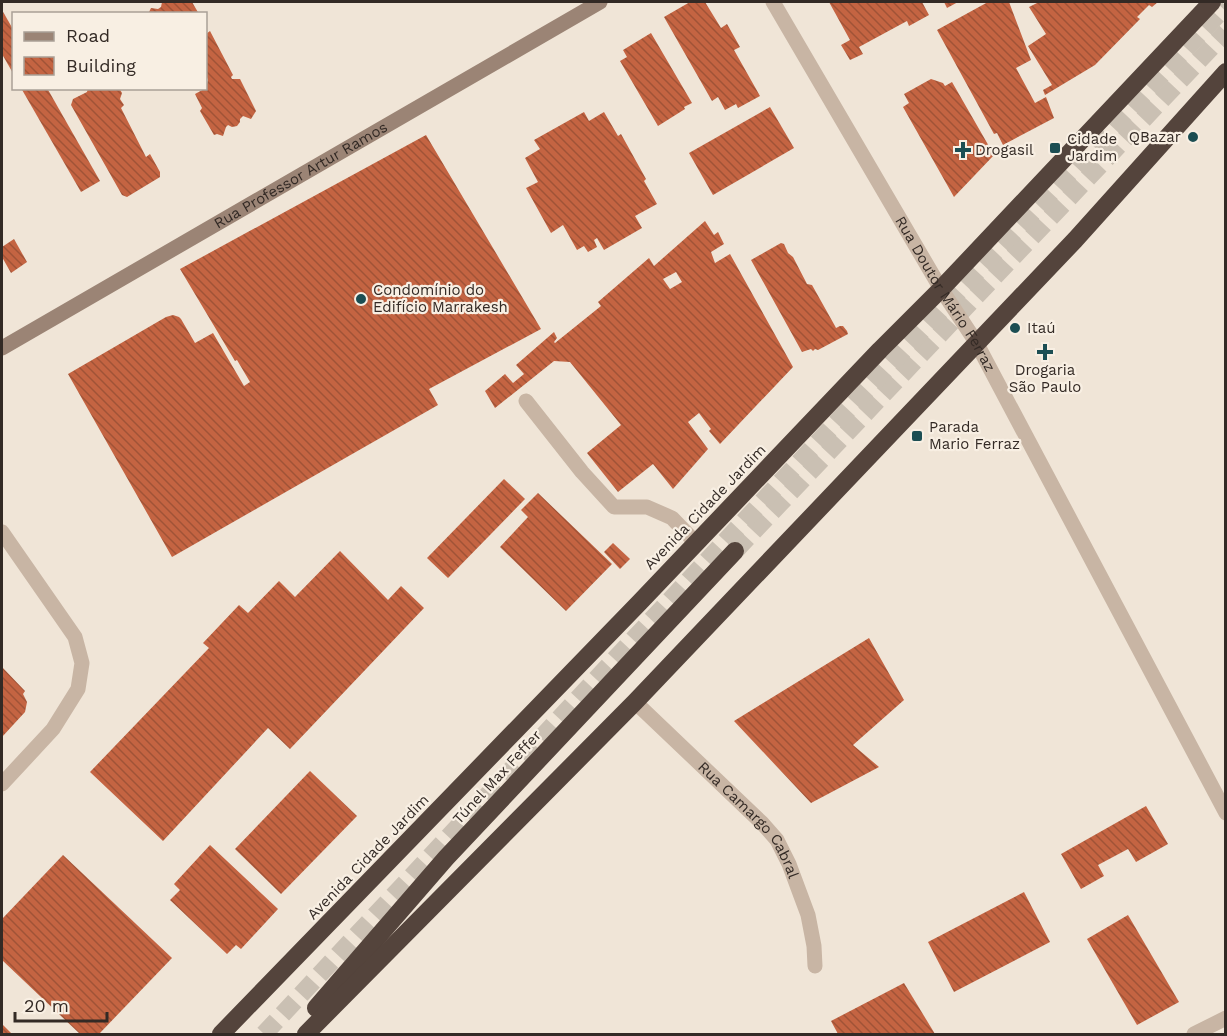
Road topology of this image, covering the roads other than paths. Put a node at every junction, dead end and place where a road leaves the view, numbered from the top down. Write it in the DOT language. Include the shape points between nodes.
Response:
graph roads {
  1 [pos="600,2"];
  2 [pos="773,2"];
  3 [pos="1212,2"];
  4 [pos="1226,72"];
  5 [pos="941,289"];
  6 [pos="976,342"];
  7 [pos="2,348"];
  8 [pos="526,401"];
  9 [pos="2,532"];
  10 [pos="696,543"];
  11 [pos="735,551"];
  12 [pos="635,702"];
  13 [pos="2,784"];
  14 [pos="1226,813"];
  15 [pos="814,966"];
  16 [pos="1226,1018"];
  17 [pos="221,1035"];
  18 [pos="294,1035"];
  19 [pos="306,1035"];
  20 [pos="1194,1035"];
  1 -- 7 [label="street, Rua Professor Artur Ramos"];
  2 -- 5 [label="street, Rua Doutor Mário Ferraz"];
  3 -- 5 [label="highway, Avenida Cidade Jardim"];
  4 -- 6 [label="highway" via="1075,240"];
  5 -- 6 [label="street, Rua Doutor Mário Ferraz"];
  5 -- 10 [label="highway, Avenida Cidade Jardim"];
  6 -- 12 [label="highway"];
  6 -- 14 [label="street, Rua Doutor Mário Ferraz"];
  8 -- 10 [label="street" via="614,507 647,507 672,518"];
  9 -- 13 [label="street" via="75,637 81,663 78,689 54,729"];
  10 -- 17 [label="highway, Avenida Cidade Jardim"];
  11 -- 18 [label="highway, Túnel Max Feffer" via="446,858"];
  12 -- 15 [label="street, Rua Camargo Cabral" via="777,840 808,915"];
  12 -- 19 [label="highway"];
  16 -- 20 [label="street"];
}
